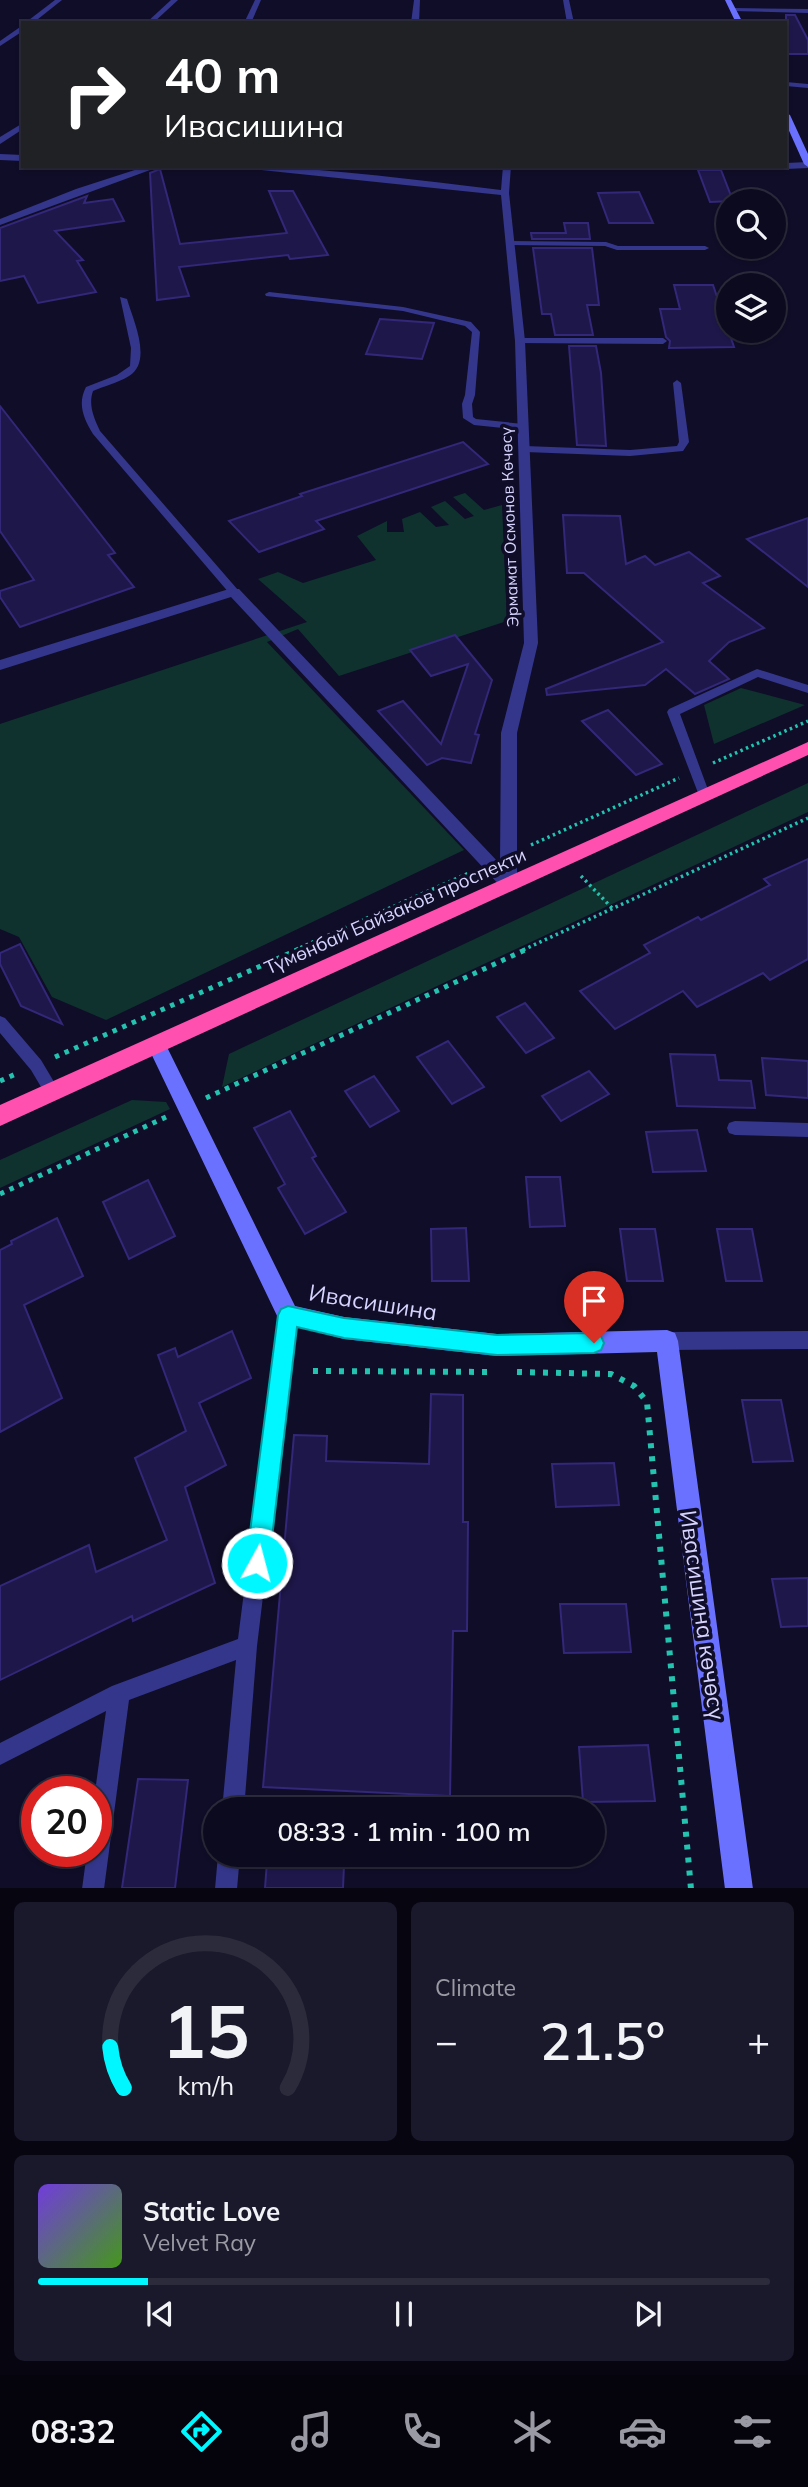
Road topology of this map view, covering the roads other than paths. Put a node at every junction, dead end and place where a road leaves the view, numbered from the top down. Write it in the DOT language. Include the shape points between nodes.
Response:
graph roads {
  1 [pos="59,0"];
  2 [pos="175,0"];
  3 [pos="258,0"];
  4 [pos="416,0"];
  5 [pos="566,0"];
  6 [pos="728,0"];
  7 [pos="734,10"];
  8 [pos="808,11"];
  9 [pos="31,21"];
  10 [pos="151,21"];
  11 [pos="248,21"];
  12 [pos="415,21"];
  13 [pos="571,21"];
  14 [pos="739,21"];
  15 [pos="21,28"];
  16 [pos="0,44"];
  17 [pos="787,84"];
  18 [pos="808,86"];
  19 [pos="787,117"];
  20 [pos="21,126"];
  21 [pos="0,141"];
  22 [pos="806,151"];
  23 [pos="0,157"];
  24 [pos="21,158"];
  25 [pos="808,165"];
  26 [pos="787,166"];
  27 [pos="152,168"];
  28 [pos="251,168"];
  29 [pos="400,168"];
  30 [pos="507,168"];
  31 [pos="398,180"];
  32 [pos="505,193"];
  33 [pos="0,222"];
  34 [pos="510,243"];
  35 [pos="705,248"];
  36 [pos="269,294"];
  37 [pos="123,299"];
  38 [pos="520,341"];
  39 [pos="663,341"];
  40 [pos="677,383"];
  41 [pos="523,427"];
  42 [pos="525,449"];
  43 [pos="234,592"];
  44 [pos="0,664"];
  45 [pos="808,689"];
  46 [pos="808,748"];
  47 [pos="704,795"];
  48 [pos="509,884"];
  49 [pos="0,1022"];
  50 [pos="156,1045"];
  51 [pos="52,1092"];
  52 [pos="0,1116"];
  53 [pos="735,1128"];
  54 [pos="808,1130"];
  55 [pos="288,1315"];
  56 [pos="808,1340"];
  57 [pos="667,1341"];
  58 [pos="247,1646"];
  59 [pos="120,1693"];
  60 [pos="0,1754"];
  61 [pos="234,1797"];
  62 [pos="228,1867"];
  63 [pos="93,1888"];
  64 [pos="226,1888"];
  65 [pos="740,1888"];
  1 -- 9 [label="street"];
  2 -- 10 [label="street"];
  3 -- 11 [label="street"];
  4 -- 12 [label="street"];
  5 -- 13 [label="street"];
  6 -- 7 [label="street"];
  7 -- 8 [label="street"];
  7 -- 14 [label="street"];
  15 -- 16 [label="street"];
  17 -- 18 [label="street"];
  19 -- 22 [label="street"];
  20 -- 21 [label="street"];
  22 -- 25 [label="street"];
  23 -- 24 [label="street"];
  25 -- 26 [label="street"];
  27 -- 33 [label="street"];
  28 -- 31 [label="street"];
  29 -- 31 [label="street"];
  30 -- 32 [label="street, Эрмамат Осмонов Көчөсү"];
  31 -- 32 [label="street"];
  32 -- 34 [label="street, Эрмамат Осмонов Көчөсү"];
  34 -- 35 [label="lane"];
  34 -- 38 [label="street, Эрмамат Осмонов Көчөсү"];
  36 -- 41 [label="lane" via="403,309 468,324 475,332 468,418"];
  37 -- 43 [label="lane" via="137,349 136,363 130,372 89,389 87,412 96,432"];
  38 -- 39 [label="lane"];
  38 -- 41 [label="street, Эрмамат Осмонов Көчөсү"];
  40 -- 42 [label="lane" via="684,442 680,449 630,453"];
  41 -- 42 [label="street, Эрмамат Осмонов Көчөсү"];
  42 -- 48 [label="street, Эрмамат Осмонов Көчөсү" via="531,643 509,733"];
  43 -- 44 [label="street"];
  43 -- 48 [label="street"];
  45 -- 47 [label="lane" via="757,673 673,712"];
  46 -- 47 [label="highway, Түмөнбай Байзаков проспекти"];
  47 -- 48 [label="highway, Түмөнбай Байзаков проспекти"];
  48 -- 50 [label="highway, Түмөнбай Байзаков проспекти"];
  49 -- 51 [label="lane"];
  50 -- 51 [label="highway, Түмөнбай Байзаков проспекти"];
  50 -- 55 [label="street, Ивасишина"];
  51 -- 52 [label="highway, Түмөнбай Байзаков проспекти"];
  53 -- 54 [label="lane"];
  55 -- 57 [label="street, Ивасишина" via="344,1328 497,1345"];
  55 -- 58 [label="lane"];
  56 -- 57 [label="lane"];
  57 -- 65 [label="street, Ивасишина көчөсү"];
  58 -- 59 [label="lane"];
  58 -- 61 [label="lane"];
  59 -- 60 [label="lane"];
  59 -- 63 [label="lane"];
  62 -- 64 [label="lane"];
}
